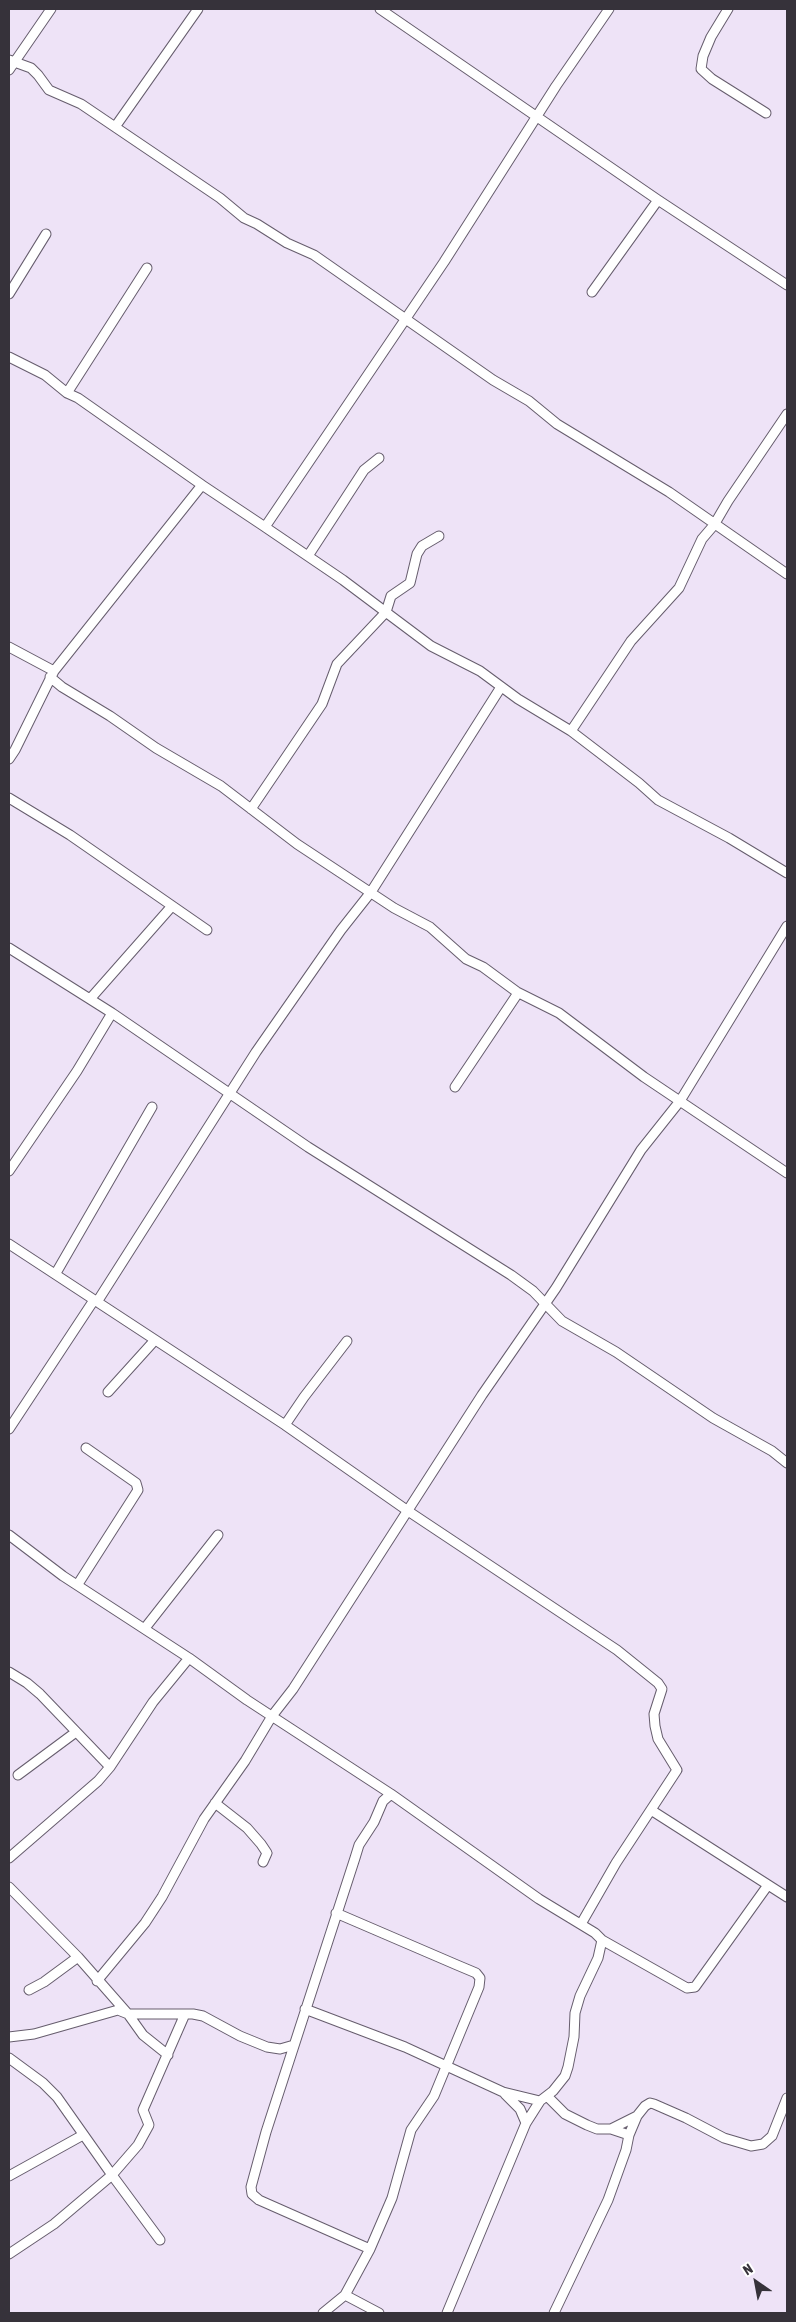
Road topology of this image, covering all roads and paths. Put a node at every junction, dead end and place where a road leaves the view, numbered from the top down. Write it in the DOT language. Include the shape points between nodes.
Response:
graph roads {
  1 [pos="51,9"];
  2 [pos="198,9"];
  3 [pos="380,9"];
  4 [pos="609,9"];
  5 [pos="728,9"];
  6 [pos="10,64"];
  7 [pos="766,113"];
  8 [pos="537,117"];
  9 [pos="115,127"];
  10 [pos="658,200"];
  11 [pos="46,234"];
  12 [pos="147,268"];
  13 [pos="787,285"];
  14 [pos="592,292"];
  15 [pos="9,294"];
  16 [pos="404,319"];
  17 [pos="9,357"];
  18 [pos="67,393"];
  19 [pos="787,414"];
  20 [pos="379,458"];
  21 [pos="202,485"];
  22 [pos="714,525"];
  23 [pos="265,527"];
  24 [pos="439,536"];
  25 [pos="308,556"];
  26 [pos="787,574"];
  27 [pos="386,612"];
  28 [pos="9,647"];
  29 [pos="52,674"];
  30 [pos="62,687"];
  31 [pos="501,687"];
  32 [pos="44,689"];
  33 [pos="571,731"];
  34 [pos="9,759"];
  35 [pos="9,798"];
  36 [pos="251,809"];
  37 [pos="787,873"];
  38 [pos="371,892"];
  39 [pos="172,906"];
  40 [pos="787,926"];
  41 [pos="207,930"];
  42 [pos="9,948"];
  43 [pos="518,993"];
  44 [pos="90,999"];
  45 [pos="112,1012"];
  46 [pos="456,1087"];
  47 [pos="231,1094"];
  48 [pos="680,1101"];
  49 [pos="152,1108"];
  50 [pos="9,1170"];
  51 [pos="787,1173"];
  52 [pos="9,1244"];
  53 [pos="56,1273"];
  54 [pos="95,1301"];
  55 [pos="545,1304"];
  56 [pos="155,1340"];
  57 [pos="347,1341"];
  58 [pos="108,1392"];
  59 [pos="285,1425"];
  60 [pos="9,1429"];
  61 [pos="86,1448"];
  62 [pos="787,1463"];
  63 [pos="408,1511"];
  64 [pos="9,1535"];
  65 [pos="218,1535"];
  66 [pos="78,1584"];
  67 [pos="144,1628"];
  68 [pos="189,1658"];
  69 [pos="9,1672"];
  70 [pos="272,1716"];
  71 [pos="76,1732"];
  72 [pos="110,1767"];
  73 [pos="18,1775"];
  74 [pos="379,1787"];
  75 [pos="391,1794"];
  76 [pos="383,1800"];
  77 [pos="216,1803"];
  78 [pos="651,1810"];
  79 [pos="9,1858"];
  80 [pos="263,1862"];
  81 [pos="768,1885"];
  82 [pos="9,1887"];
  83 [pos="787,1897"];
  84 [pos="336,1913"];
  85 [pos="581,1924"];
  86 [pos="602,1940"];
  87 [pos="78,1957"];
  88 [pos="97,1981"];
  89 [pos="29,1990"];
  90 [pos="110,1996"];
  91 [pos="306,2009"];
  92 [pos="107,2012"];
  93 [pos="128,2014"];
  94 [pos="185,2014"];
  95 [pos="9,2038"];
  96 [pos="294,2045"];
  97 [pos="280,2049"];
  98 [pos="168,2055"];
  99 [pos="9,2058"];
  100 [pos="289,2059"];
  101 [pos="446,2067"];
  102 [pos="503,2092"];
  103 [pos="787,2098"];
  104 [pos="544,2099"];
  105 [pos="637,2116"];
  106 [pos="526,2123"];
  107 [pos="611,2129"];
  108 [pos="83,2134"];
  109 [pos="629,2136"];
  110 [pos="112,2175"];
  111 [pos="9,2176"];
  112 [pos="160,2240"];
  113 [pos="370,2249"];
  114 [pos="9,2254"];
  115 [pos="345,2295"];
  116 [pos="323,2313"];
  117 [pos="379,2313"];
  118 [pos="447,2313"];
  119 [pos="554,2313"];
  1 -- 6 [label="street"];
  2 -- 9 [label="street"];
  3 -- 8 [label="street"];
  4 -- 8 [label="street"];
  5 -- 7 [label="street" via="711,36 701,69"];
  6 -- 9 [label="street" via="31,68 49,90 81,104"];
  8 -- 10 [label="street"];
  8 -- 16 [label="street"];
  9 -- 16 [label="street" via="220,198 244,218 314,255"];
  10 -- 13 [label="street"];
  10 -- 14 [label="street"];
  11 -- 15 [label="street"];
  12 -- 18 [label="street"];
  16 -- 22 [label="street" via="529,401 562,427 669,492"];
  16 -- 23 [label="street"];
  17 -- 18 [label="street" via="45,375"];
  18 -- 21 [label="street"];
  19 -- 22 [label="street"];
  20 -- 25 [label="street" via="364,470"];
  21 -- 23 [label="street"];
  21 -- 29 [label="street"];
  22 -- 26 [label="street"];
  22 -- 33 [label="street" via="702,539 679,588 631,642"];
  23 -- 25 [label="street"];
  24 -- 27 [label="street" via="422,546 410,583 391,596"];
  25 -- 27 [label="street"];
  27 -- 31 [label="street" via="431,646 480,671"];
  27 -- 36 [label="street" via="337,664 322,704"];
  28 -- 29 [label="street"];
  29 -- 30 [label="street"];
  29 -- 32 [label="street"];
  30 -- 32 [label="street"];
  30 -- 36 [label="street" via="221,786"];
  31 -- 33 [label="street"];
  31 -- 38 [label="street"];
  32 -- 34 [label="street"];
  33 -- 37 [label="street" via="658,800"];
  35 -- 39 [label="street" via="70,835"];
  36 -- 38 [label="street" via="297,844"];
  38 -- 43 [label="street" via="430,927 466,958"];
  38 -- 47 [label="street" via="256,1052"];
  39 -- 41 [label="street"];
  39 -- 44 [label="street"];
  40 -- 48 [label="street"];
  42 -- 44 [label="street"];
  43 -- 46 [label="street"];
  43 -- 48 [label="street" via="559,1013"];
  44 -- 45 [label="street"];
  45 -- 47 [label="street"];
  45 -- 50 [label="street" via="78,1071"];
  47 -- 54 [label="street"];
  47 -- 55 [label="street" via="359,1180 511,1275"];
  48 -- 51 [label="street"];
  48 -- 55 [label="street" via="641,1150"];
  49 -- 53 [label="street"];
  52 -- 53 [label="street"];
  53 -- 54 [label="street"];
  54 -- 56 [label="street"];
  54 -- 60 [label="street"];
  55 -- 62 [label="street" via="562,1321 616,1352 713,1418"];
  55 -- 63 [label="street"];
  56 -- 58 [label="street"];
  56 -- 59 [label="street"];
  57 -- 59 [label="street"];
  59 -- 63 [label="street"];
  61 -- 66 [label="street" via="136,1483 138,1490"];
  63 -- 70 [label="street" via="293,1689"];
  63 -- 78 [label="street" via="617,1650 658,1683 662,1689 654,1714 658,1739 678,1770"];
  64 -- 66 [label="street"];
  65 -- 67 [label="street"];
  66 -- 67 [label="street"];
  67 -- 68 [label="street"];
  68 -- 70 [label="street"];
  68 -- 72 [label="street" via="153,1702"];
  69 -- 71 [label="street" via="40,1694"];
  70 -- 74 [label="street"];
  70 -- 77 [label="street"];
  71 -- 72 [label="street"];
  71 -- 73 [label="street"];
  72 -- 79 [label="street"];
  74 -- 75 [label="street"];
  74 -- 76 [label="street"];
  75 -- 76 [label="street"];
  75 -- 85 [label="street" via="539,1900"];
  76 -- 84 [label="street" via="359,1845"];
  77 -- 80 [label="street" via="261,1844 267,1853"];
  77 -- 88 [label="street" via="192,1838 145,1923"];
  78 -- 81 [label="street"];
  78 -- 85 [label="street"];
  81 -- 83 [label="street"];
  81 -- 86 [label="street" via="694,1987 687,1988"];
  82 -- 87 [label="street"];
  84 -- 91 [label="street"];
  84 -- 101 [label="street" via="478,1975 479,1987"];
  85 -- 86 [label="street"];
  86 -- 104 [label="street" via="575,2013 568,2066 564,2076"];
  87 -- 88 [label="street"];
  87 -- 89 [label="street"];
  88 -- 90 [label="street"];
  90 -- 92 [label="street"];
  90 -- 93 [label="street"];
  91 -- 96 [label="street"];
  91 -- 101 [label="street" via="405,2047"];
  92 -- 93 [label="street" via="118,2010"];
  92 -- 95 [label="street"];
  93 -- 94 [label="street"];
  93 -- 98 [label="street" via="143,2035"];
  94 -- 97 [label="street" via="203,2016 240,2036"];
  94 -- 98 [label="street"];
  96 -- 97 [label="street"];
  96 -- 100 [label="street"];
  97 -- 100 [label="street"];
  98 -- 110 [label="street" via="144,2110 150,2125 138,2145"];
  99 -- 108 [label="street" via="57,2097"];
  100 -- 113 [label="street" via="252,2180 252,2194"];
  101 -- 102 [label="street"];
  101 -- 113 [label="street" via="434,2096 411,2130 392,2198"];
  102 -- 104 [label="street"];
  102 -- 106 [label="street" via="520,2109"];
  103 -- 105 [label="street" via="772,2136 763,2144 752,2146 724,2138 650,2103"];
  104 -- 106 [label="street"];
  104 -- 107 [label="street" via="587,2125"];
  105 -- 107 [label="street"];
  105 -- 109 [label="street"];
  106 -- 118 [label="street"];
  107 -- 109 [label="street"];
  108 -- 110 [label="street"];
  108 -- 111 [label="street"];
  109 -- 119 [label="street" via="608,2200"];
  110 -- 112 [label="street"];
  110 -- 114 [label="street" via="54,2224"];
  113 -- 115 [label="street"];
  115 -- 116 [label="street"];
  115 -- 117 [label="street"];
}
